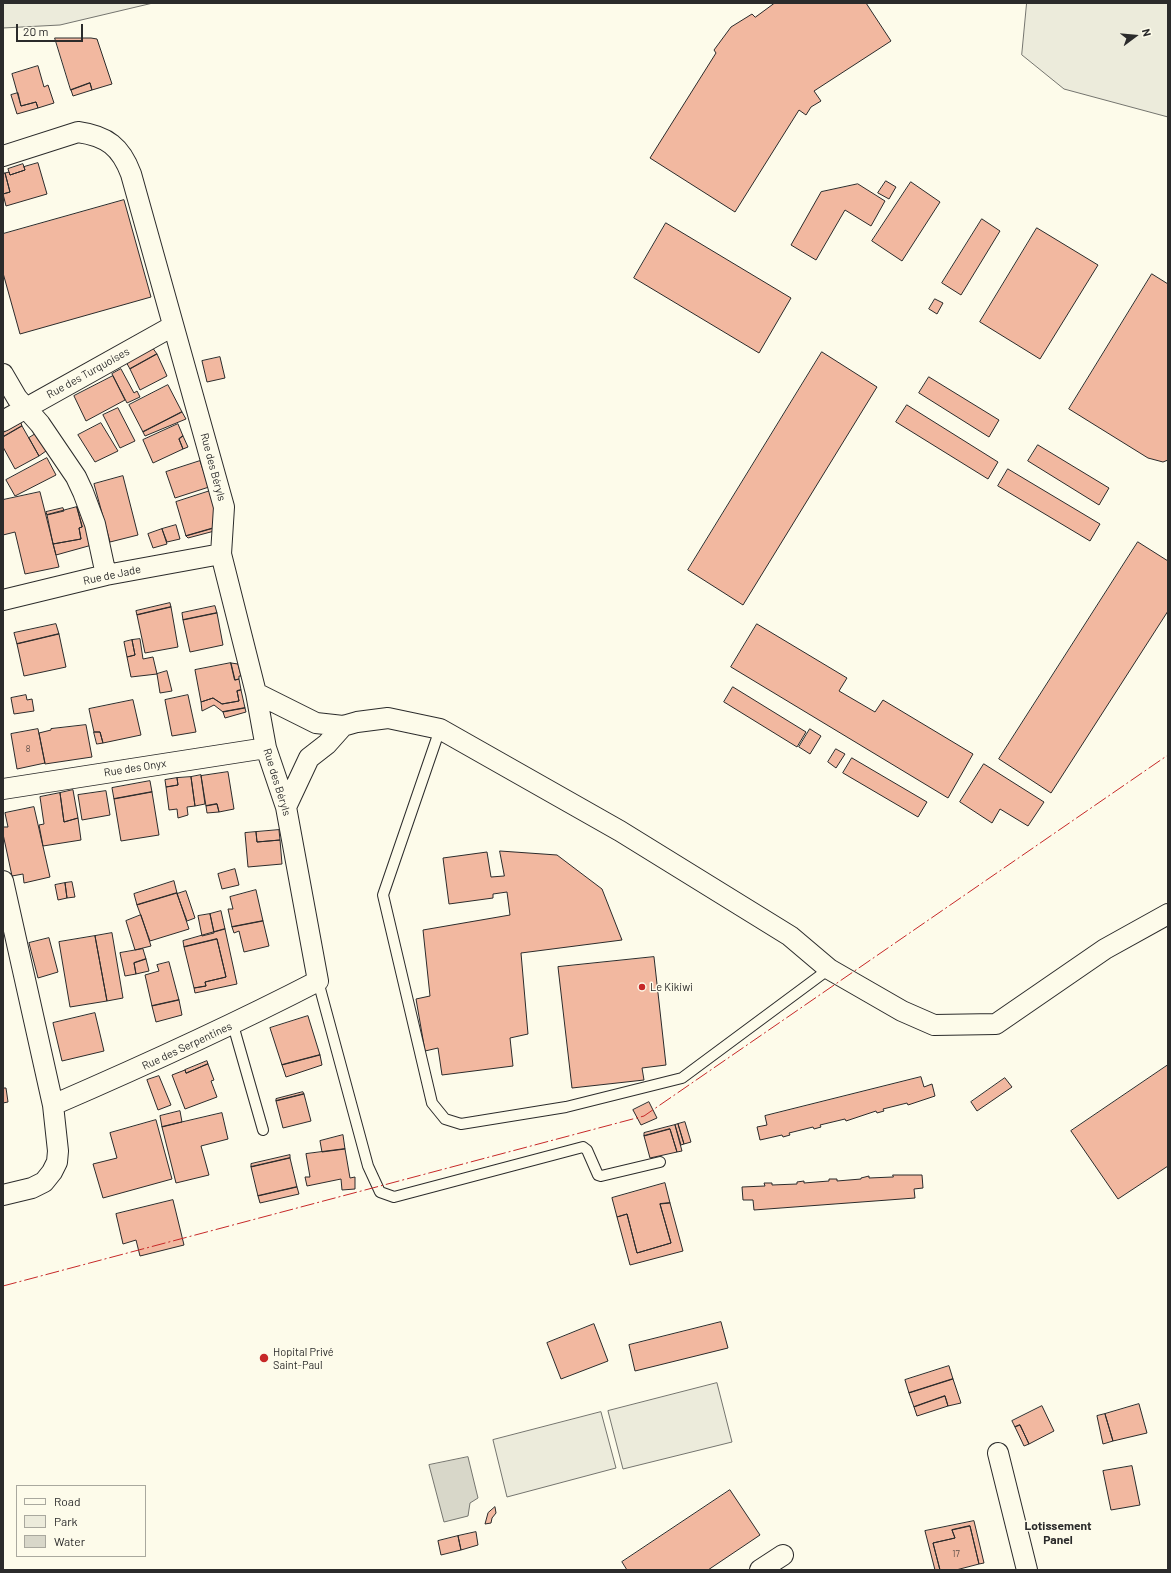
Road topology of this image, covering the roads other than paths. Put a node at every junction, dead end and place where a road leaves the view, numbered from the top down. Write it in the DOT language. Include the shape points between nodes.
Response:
graph roads {
  1 [pos="3,156"];
  2 [pos="173,326"];
  3 [pos="3,374"];
  4 [pos="25,409"];
  5 [pos="3,421"];
  6 [pos="221,554"];
  7 [pos="106,575"];
  8 [pos="3,600"];
  9 [pos="256,693"];
  10 [pos="343,726"];
  11 [pos="440,729"];
  12 [pos="266,748"];
  13 [pos="3,789"];
  14 [pos="286,807"];
  15 [pos="3,882"];
  16 [pos="1168,914"];
  17 [pos="829,969"];
  18 [pos="318,981"];
  19 [pos="233,1025"];
  20 [pos="53,1105"];
  21 [pos="263,1130"];
  22 [pos="660,1162"];
  23 [pos="3,1195"];
  24 [pos="998,1453"];
  25 [pos="783,1555"];
  26 [pos="760,1570"];
  27 [pos="1026,1570"];
  1 -- 2 [label="street, Rue des Béryls" via="78,132 102,137 111,144 126,160 131,174"];
  2 -- 4 [label="street, Rue des Turquoises"];
  2 -- 6 [label="street, Rue des Béryls" via="224,507"];
  3 -- 4 [label="street"];
  4 -- 5 [label="street, Rue des Turquoises"];
  4 -- 7 [label="street" via="40,424 76,477 95,524"];
  6 -- 7 [label="street, Rue de Jade"];
  6 -- 9 [label="street, Rue des Béryls"];
  7 -- 8 [label="street, Rue de Jade"];
  9 -- 10 [label="street" via="316,723"];
  9 -- 12 [label="street, Rue des Béryls"];
  10 -- 11 [label="street" via="388,718"];
  10 -- 14 [label="street" via="328,744 309,758"];
  11 -- 17 [label="street" via="633,839 790,936"];
  11 -- 17 [label="lane" via="383,895 432,1103 445,1119 461,1124 566,1107 682,1078"];
  12 -- 13 [label="street, Rue des Onyx"];
  12 -- 14 [label="street, Rue des Béryls"];
  14 -- 18 [label="street, Rue des Béryls"];
  15 -- 20 [label="street"];
  16 -- 17 [label="street" via="1105,949 996,1024 934,1025 902,1011"];
  18 -- 19 [label="street, Rue des Serpentines"];
  18 -- 22 [label="lane" via="368,1166 380,1192 394,1197 583,1147 587,1150 598,1175 602,1176"];
  19 -- 20 [label="street, Rue des Serpentines"];
  19 -- 21 [label="lane"];
  20 -- 23 [label="street" via="58,1151 57,1162 52,1172 44,1182 32,1188"];
  24 -- 27 [label="street"];
  25 -- 26 [label="street"];
}
